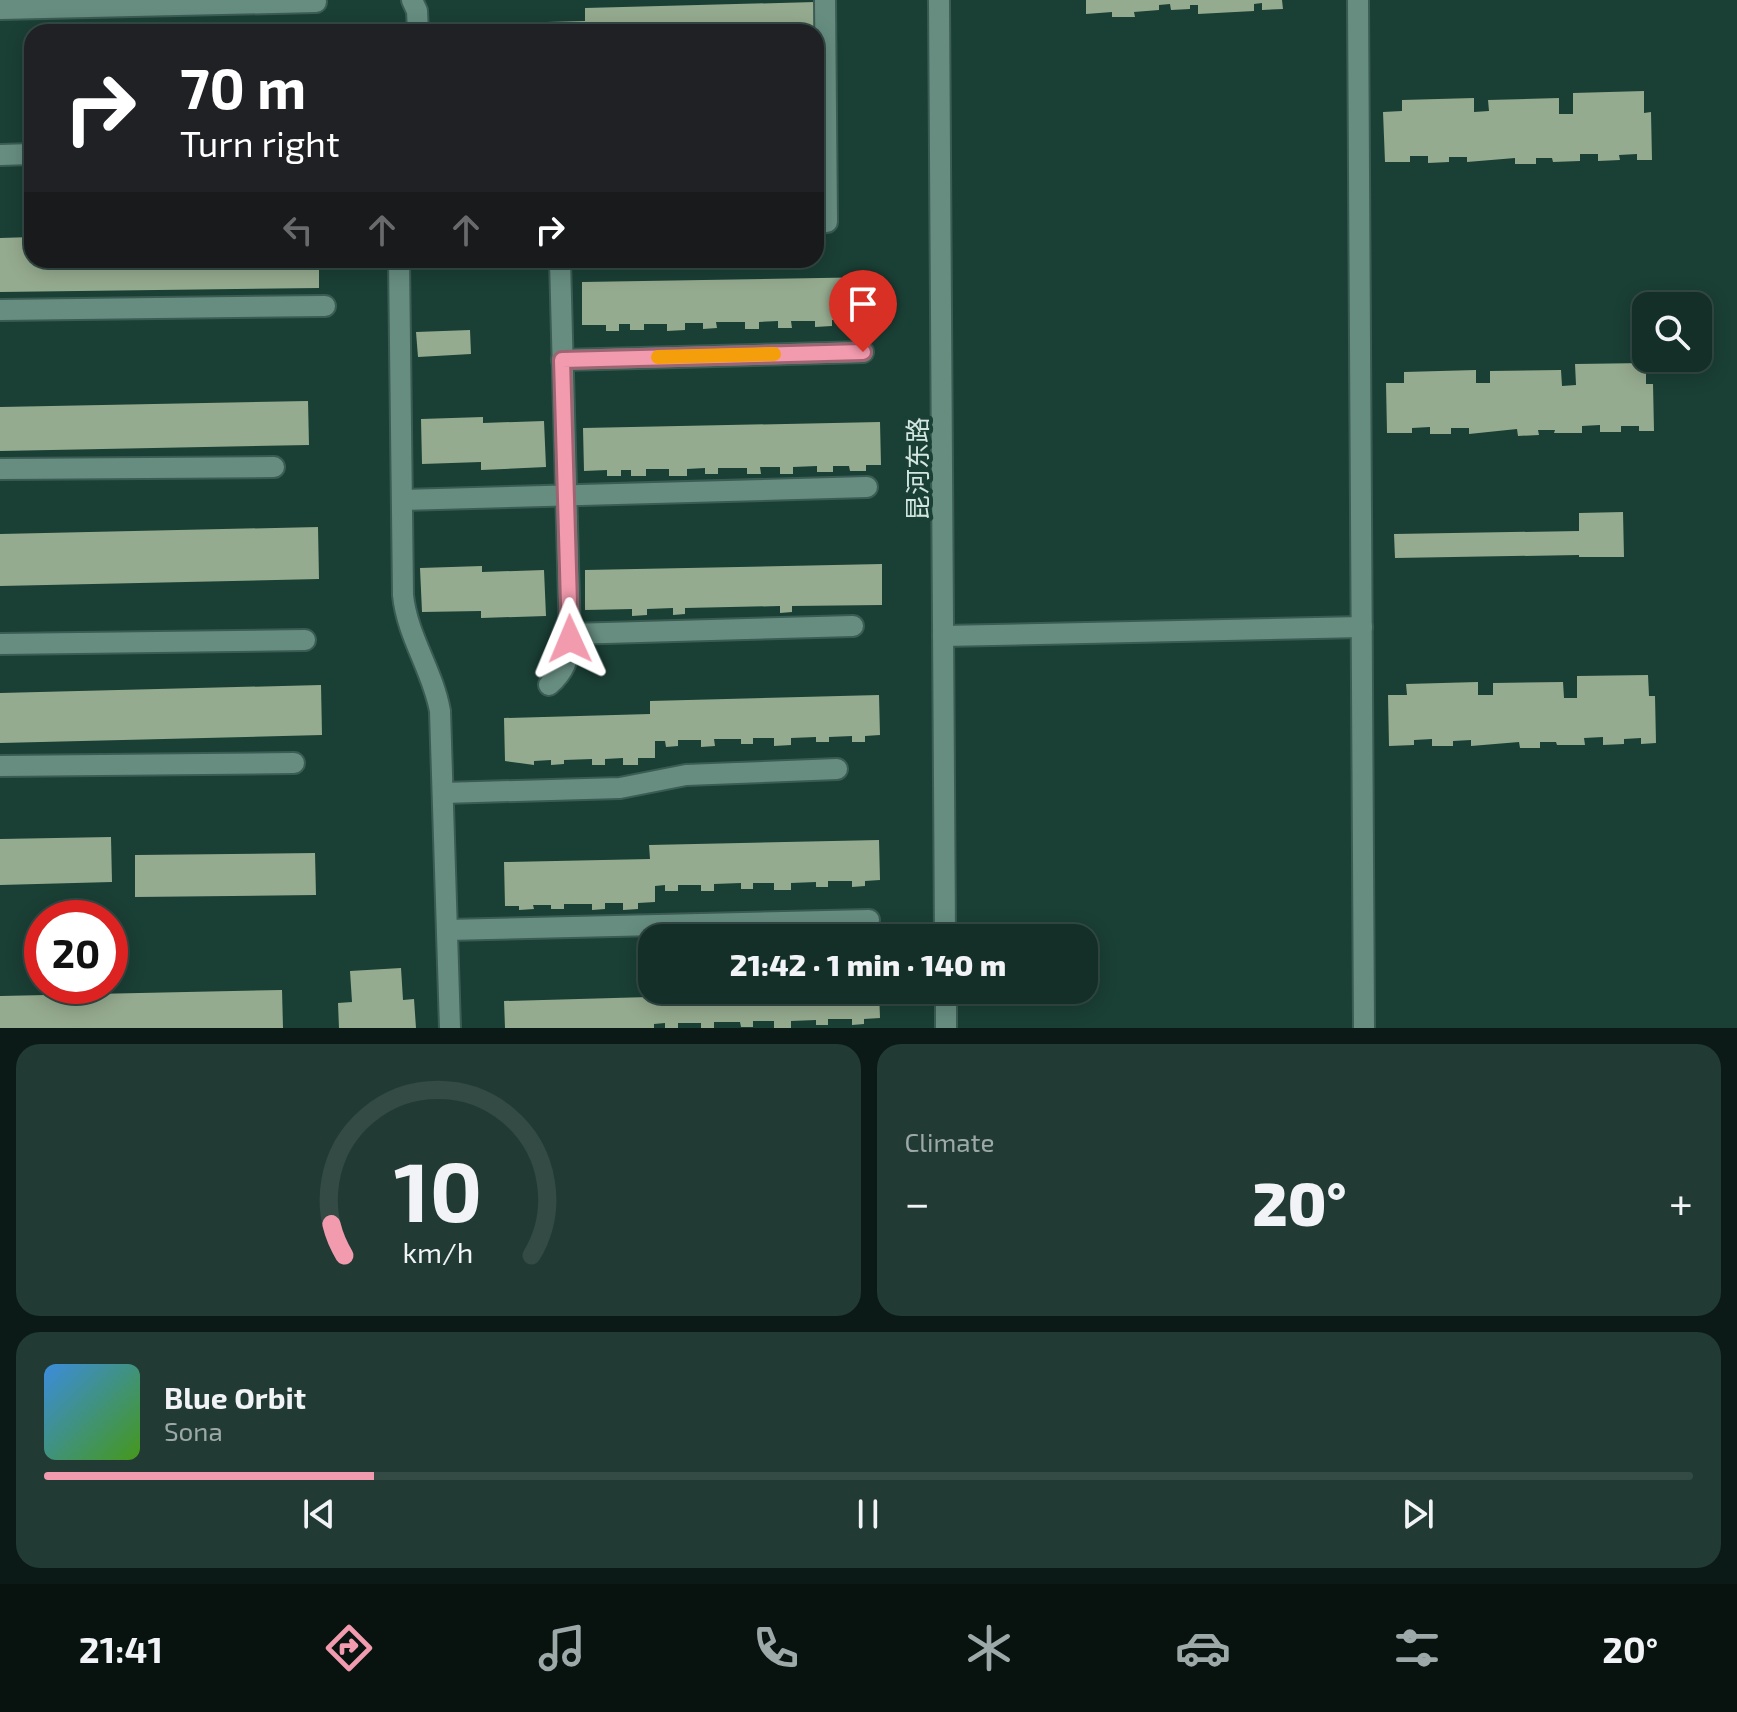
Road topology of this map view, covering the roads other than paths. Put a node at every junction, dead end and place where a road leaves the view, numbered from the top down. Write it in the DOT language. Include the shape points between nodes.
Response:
graph roads {
  1 [pos="412,0"];
  2 [pos="825,0"];
  3 [pos="939,0"];
  4 [pos="1358,0"];
  5 [pos="316,2"];
  6 [pos="0,9"];
  7 [pos="418,24"];
  8 [pos="24,154"];
  9 [pos="0,155"];
  10 [pos="824,222"];
  11 [pos="399,268"];
  12 [pos="560,268"];
  13 [pos="325,306"];
  14 [pos="0,310"];
  15 [pos="863,352"];
  16 [pos="562,360"];
  17 [pos="274,467"];
  18 [pos="0,469"];
  19 [pos="867,487"];
  20 [pos="566,495"];
  21 [pos="402,500"];
  22 [pos="853,626"];
  23 [pos="1362,627"];
  24 [pos="570,634"];
  25 [pos="943,636"];
  26 [pos="305,640"];
  27 [pos="0,644"];
  28 [pos="549,685"];
  29 [pos="294,763"];
  30 [pos="0,766"];
  31 [pos="837,769"];
  32 [pos="443,793"];
  33 [pos="869,920"];
  34 [pos="945,924"];
  35 [pos="447,930"];
  36 [pos="946,1004"];
  37 [pos="450,1028"];
  38 [pos="946,1028"];
  39 [pos="1364,1028"];
  1 -- 7 [label="street"];
  2 -- 10 [label="street"];
  3 -- 25 [label="street, 昆河东路"];
  4 -- 23 [label="street"];
  5 -- 6 [label="street"];
  8 -- 9 [label="street"];
  11 -- 21 [label="street"];
  12 -- 16 [label="street"];
  13 -- 14 [label="street"];
  15 -- 16 [label="street"];
  16 -- 20 [label="street"];
  17 -- 18 [label="street"];
  19 -- 20 [label="street"];
  20 -- 21 [label="street"];
  20 -- 24 [label="street"];
  21 -- 32 [label="street" via="404,606 437,695"];
  22 -- 24 [label="street"];
  23 -- 25 [label="street"];
  23 -- 39 [label="street"];
  24 -- 28 [label="street" via="567,661"];
  25 -- 34 [label="street, 昆河东路"];
  26 -- 27 [label="street"];
  29 -- 30 [label="street"];
  31 -- 32 [label="street" via="686,775 620,788"];
  32 -- 35 [label="street"];
  33 -- 35 [label="street"];
  35 -- 37 [label="street"];
  36 -- 38 [label="street"];
}
